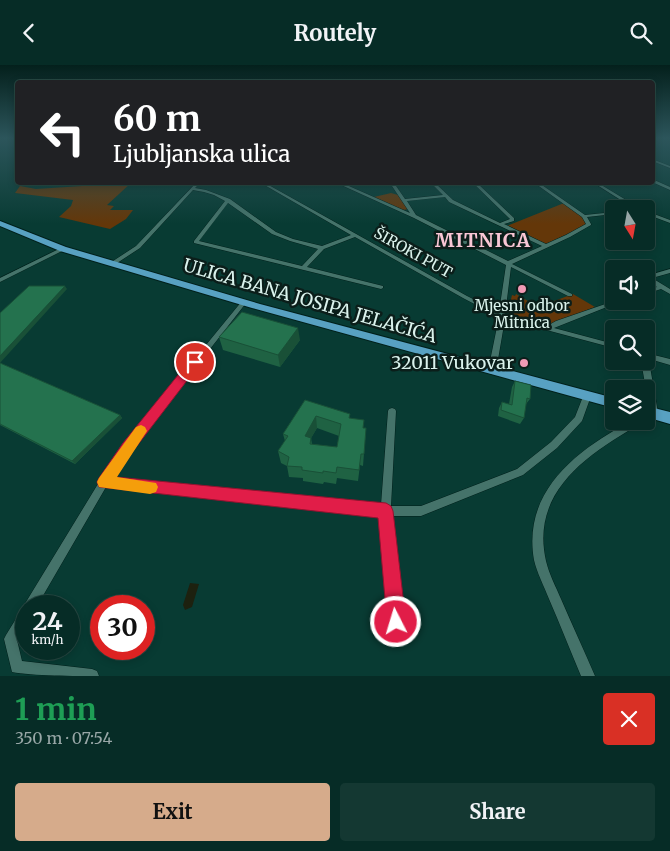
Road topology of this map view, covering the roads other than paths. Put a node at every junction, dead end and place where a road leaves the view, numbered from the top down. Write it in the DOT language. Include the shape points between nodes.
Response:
graph roads {
  1 [pos="657,167"];
  2 [pos="670,167"];
  3 [pos="655,181"];
  4 [pos="196,185"];
  5 [pos="267,185"];
  6 [pos="344,185"];
  7 [pos="393,185"];
  8 [pos="435,185"];
  9 [pos="477,185"];
  10 [pos="540,185"];
  11 [pos="599,185"];
  12 [pos="669,188"];
  13 [pos="193,189"];
  14 [pos="446,196"];
  15 [pos="228,200"];
  16 [pos="404,200"];
  17 [pos="625,200"];
  18 [pos="238,207"];
  19 [pos="220,211"];
  20 [pos="605,214"];
  21 [pos="584,216"];
  22 [pos="655,216"];
  23 [pos="416,217"];
  24 [pos="670,222"];
  25 [pos="0,223"];
  26 [pos="501,224"];
  27 [pos="355,235"];
  28 [pos="546,246"];
  29 [pos="322,248"];
  30 [pos="63,249"];
  31 [pos="509,263"];
  32 [pos="112,264"];
  33 [pos="303,268"];
  34 [pos="670,271"];
  35 [pos="0,280"];
  36 [pos="382,287"];
  37 [pos="662,287"];
  38 [pos="655,289"];
  39 [pos="670,291"];
  40 [pos="570,295"];
  41 [pos="244,302"];
  42 [pos="605,306"];
  43 [pos="502,316"];
  44 [pos="549,328"];
  45 [pos="605,344"];
  46 [pos="655,358"];
  47 [pos="670,362"];
  48 [pos="492,371"];
  49 [pos="587,396"];
  50 [pos="605,401"];
  51 [pos="392,411"];
  52 [pos="655,415"];
  53 [pos="670,418"];
  54 [pos="623,430"];
  55 [pos="104,482"];
  56 [pos="386,511"];
  57 [pos="37,595"];
  58 [pos="15,631"];
  59 [pos="398,641"];
  60 [pos="15,659"];
  61 [pos="15,660"];
  62 [pos="92,676"];
  63 [pos="588,676"];
  1 -- 2 [label="street"];
  3 -- 12 [label="street"];
  4 -- 13 [label="street"];
  5 -- 27 [label="street, ŠIROKI PUT"];
  6 -- 23 [label="street"];
  7 -- 16 [label="street"];
  8 -- 14 [label="street"];
  9 -- 26 [label="street" via="512,217 512,220"];
  10 -- 21 [label="street"];
  11 -- 17 [label="street"];
  13 -- 15 [label="street" via="212,192"];
  13 -- 32 [label="street" via="138,247"];
  14 -- 16 [label="street"];
  14 -- 26 [label="street"];
  15 -- 18 [label="street"];
  15 -- 19 [label="street"];
  16 -- 23 [label="street"];
  18 -- 19 [label="street"];
  18 -- 29 [label="street" via="280,236"];
  19 -- 33 [label="street" via="196,242"];
  20 -- 21 [label="street"];
  21 -- 28 [label="street" via="589,221 587,226"];
  22 -- 24 [label="street"];
  23 -- 31 [label="street"];
  25 -- 30 [label="main road, ULICA BANA JOSIPA JELAČIĆA"];
  26 -- 28 [label="street"];
  27 -- 29 [label="street"];
  27 -- 43 [label="street, ŠIROKI PUT"];
  28 -- 31 [label="street"];
  29 -- 33 [label="street"];
  30 -- 32 [label="main road, ULICA BANA JOSIPA JELAČIĆA"];
  30 -- 35 [label="street"];
  31 -- 40 [label="street"];
  31 -- 43 [label="street"];
  32 -- 41 [label="main road, ULICA BANA JOSIPA JELAČIĆA"];
  33 -- 36 [label="street"];
  34 -- 37 [label="street" via="647,278"];
  37 -- 38 [label="street"];
  37 -- 39 [label="street"];
  41 -- 48 [label="main road, ULICA BANA JOSIPA JELAČIĆA"];
  41 -- 55 [label="street" via="128,447"];
  42 -- 44 [label="street"];
  43 -- 44 [label="street, ŠIROKI PUT"];
  43 -- 48 [label="street"];
  44 -- 45 [label="street, ŠIROKI PUT"];
  46 -- 47 [label="street"];
  48 -- 49 [label="main road, ULICA BANA JOSIPA JELAČIĆA"];
  49 -- 50 [label="main road, ULICA BANA JOSIPA JELAČIĆA"];
  49 -- 56 [label="street" via="579,419 554,445 520,472 421,511"];
  51 -- 56 [label="street"];
  52 -- 53 [label="main road"];
  54 -- 63 [label="street" via="568,470 547,499 539,518 540,561"];
  55 -- 56 [label="street"];
  55 -- 57 [label="street"];
  56 -- 59 [label="street"];
  58 -- 60 [label="street" via="10,639"];
  61 -- 62 [label="street" via="17,667"];
}
